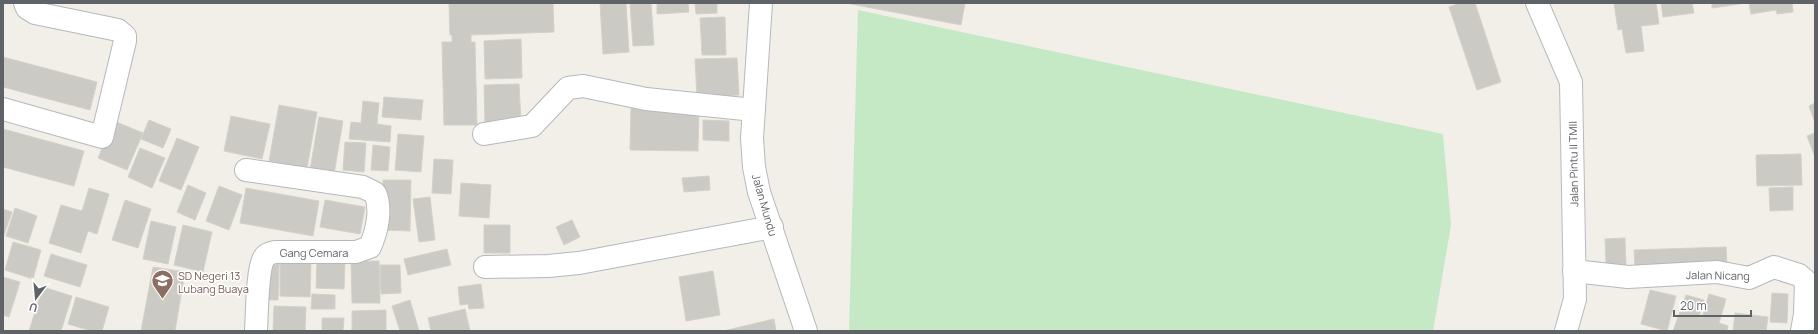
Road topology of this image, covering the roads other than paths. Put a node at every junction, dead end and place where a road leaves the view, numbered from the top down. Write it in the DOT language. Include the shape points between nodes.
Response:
graph roads {
  1 [pos="25,3"];
  2 [pos="761,3"];
  3 [pos="1538,3"];
  4 [pos="3,109"];
  5 [pos="754,110"];
  6 [pos="484,134"];
  7 [pos="246,170"];
  8 [pos="772,227"];
  9 [pos="485,267"];
  10 [pos="1574,271"];
  11 [pos="256,331"];
  12 [pos="806,331"];
  13 [pos="1566,331"];
  14 [pos="1802,331"];
  1 -- 4 [label="street" via="27,8 35,13 118,30 125,36 125,41 102,137"];
  2 -- 5 [label="street, Jalan Mundu"];
  3 -- 10 [label="street, Jalan Pintu II TMII" via="1571,82"];
  5 -- 6 [label="street" via="646,99 574,86 568,88 532,126"];
  5 -- 8 [label="street, Jalan Mundu" via="754,167 759,192"];
  7 -- 11 [label="street, Gang Cemara" via="363,187 375,193 380,203 370,247 356,252 275,252 264,257 260,269"];
  8 -- 9 [label="street" via="579,263"];
  8 -- 12 [label="street, Jalan Mundu"];
  10 -- 13 [label="street, Jalan Pintu II TMII" via="1575,299"];
  10 -- 14 [label="street, Jalan Nicang" via="1628,277 1717,272 1749,278 1774,267 1799,275 1806,281"];
}
